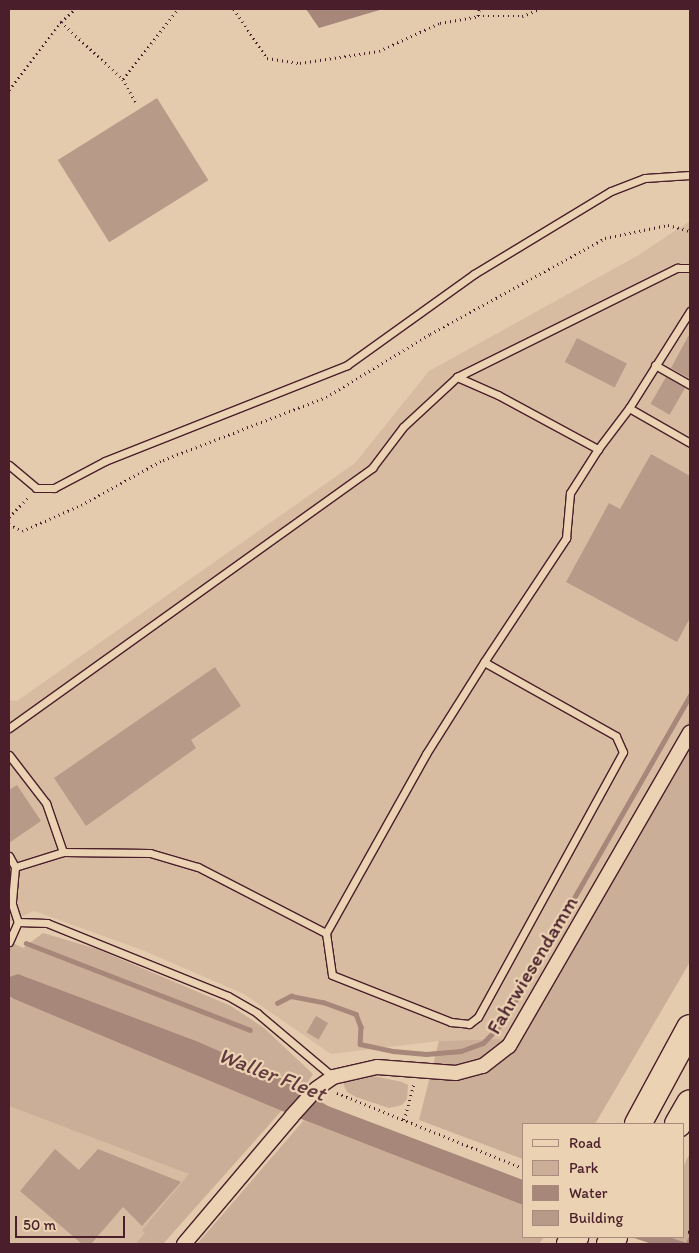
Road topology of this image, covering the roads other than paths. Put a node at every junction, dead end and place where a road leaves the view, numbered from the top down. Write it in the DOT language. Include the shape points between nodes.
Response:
graph roads {
  1 [pos="690,175"];
  2 [pos="690,268"];
  3 [pos="690,311"];
  4 [pos="655,365"];
  5 [pos="457,377"];
  6 [pos="690,385"];
  7 [pos="628,408"];
  8 [pos="690,443"];
  9 [pos="598,449"];
  10 [pos="9,466"];
  11 [pos="484,662"];
  12 [pos="9,728"];
  13 [pos="690,733"];
  14 [pos="9,755"];
  15 [pos="63,852"];
  16 [pos="9,856"];
  17 [pos="15,867"];
  18 [pos="18,922"];
  19 [pos="326,933"];
  20 [pos="9,942"];
  21 [pos="690,1028"];
  22 [pos="323,1084"];
  23 [pos="690,1103"];
  24 [pos="639,1123"];
  25 [pos="679,1123"];
  26 [pos="184,1244"];
  1 -- 10 [label="lane" via="646,178 611,191 474,274 347,365 105,461 54,488 36,488"];
  2 -- 5 [label="lane" via="677,268"];
  3 -- 4 [label="lane"];
  4 -- 6 [label="lane"];
  4 -- 7 [label="lane"];
  5 -- 9 [label="lane"];
  5 -- 12 [label="lane" via="402,427 372,468"];
  7 -- 8 [label="lane"];
  7 -- 9 [label="lane"];
  9 -- 11 [label="lane" via="570,493 566,538"];
  11 -- 19 [label="lane" via="426,754"];
  11 -- 19 [label="lane" via="616,736 623,752 478,1017 468,1024 451,1022 332,975"];
  13 -- 22 [label="street, Fahrwiesendamm" via="509,1046 483,1066 456,1073 377,1067"];
  14 -- 15 [label="lane" via="46,803"];
  15 -- 17 [label="lane"];
  15 -- 19 [label="lane" via="150,853 198,867"];
  16 -- 17 [label="lane"];
  17 -- 18 [label="lane" via="12,904"];
  18 -- 20 [label="lane"];
  18 -- 22 [label="lane" via="47,923 228,996 257,1012"];
  21 -- 24 [label="highway"];
  22 -- 26 [label="street"];
  23 -- 25 [label="highway"];
}
